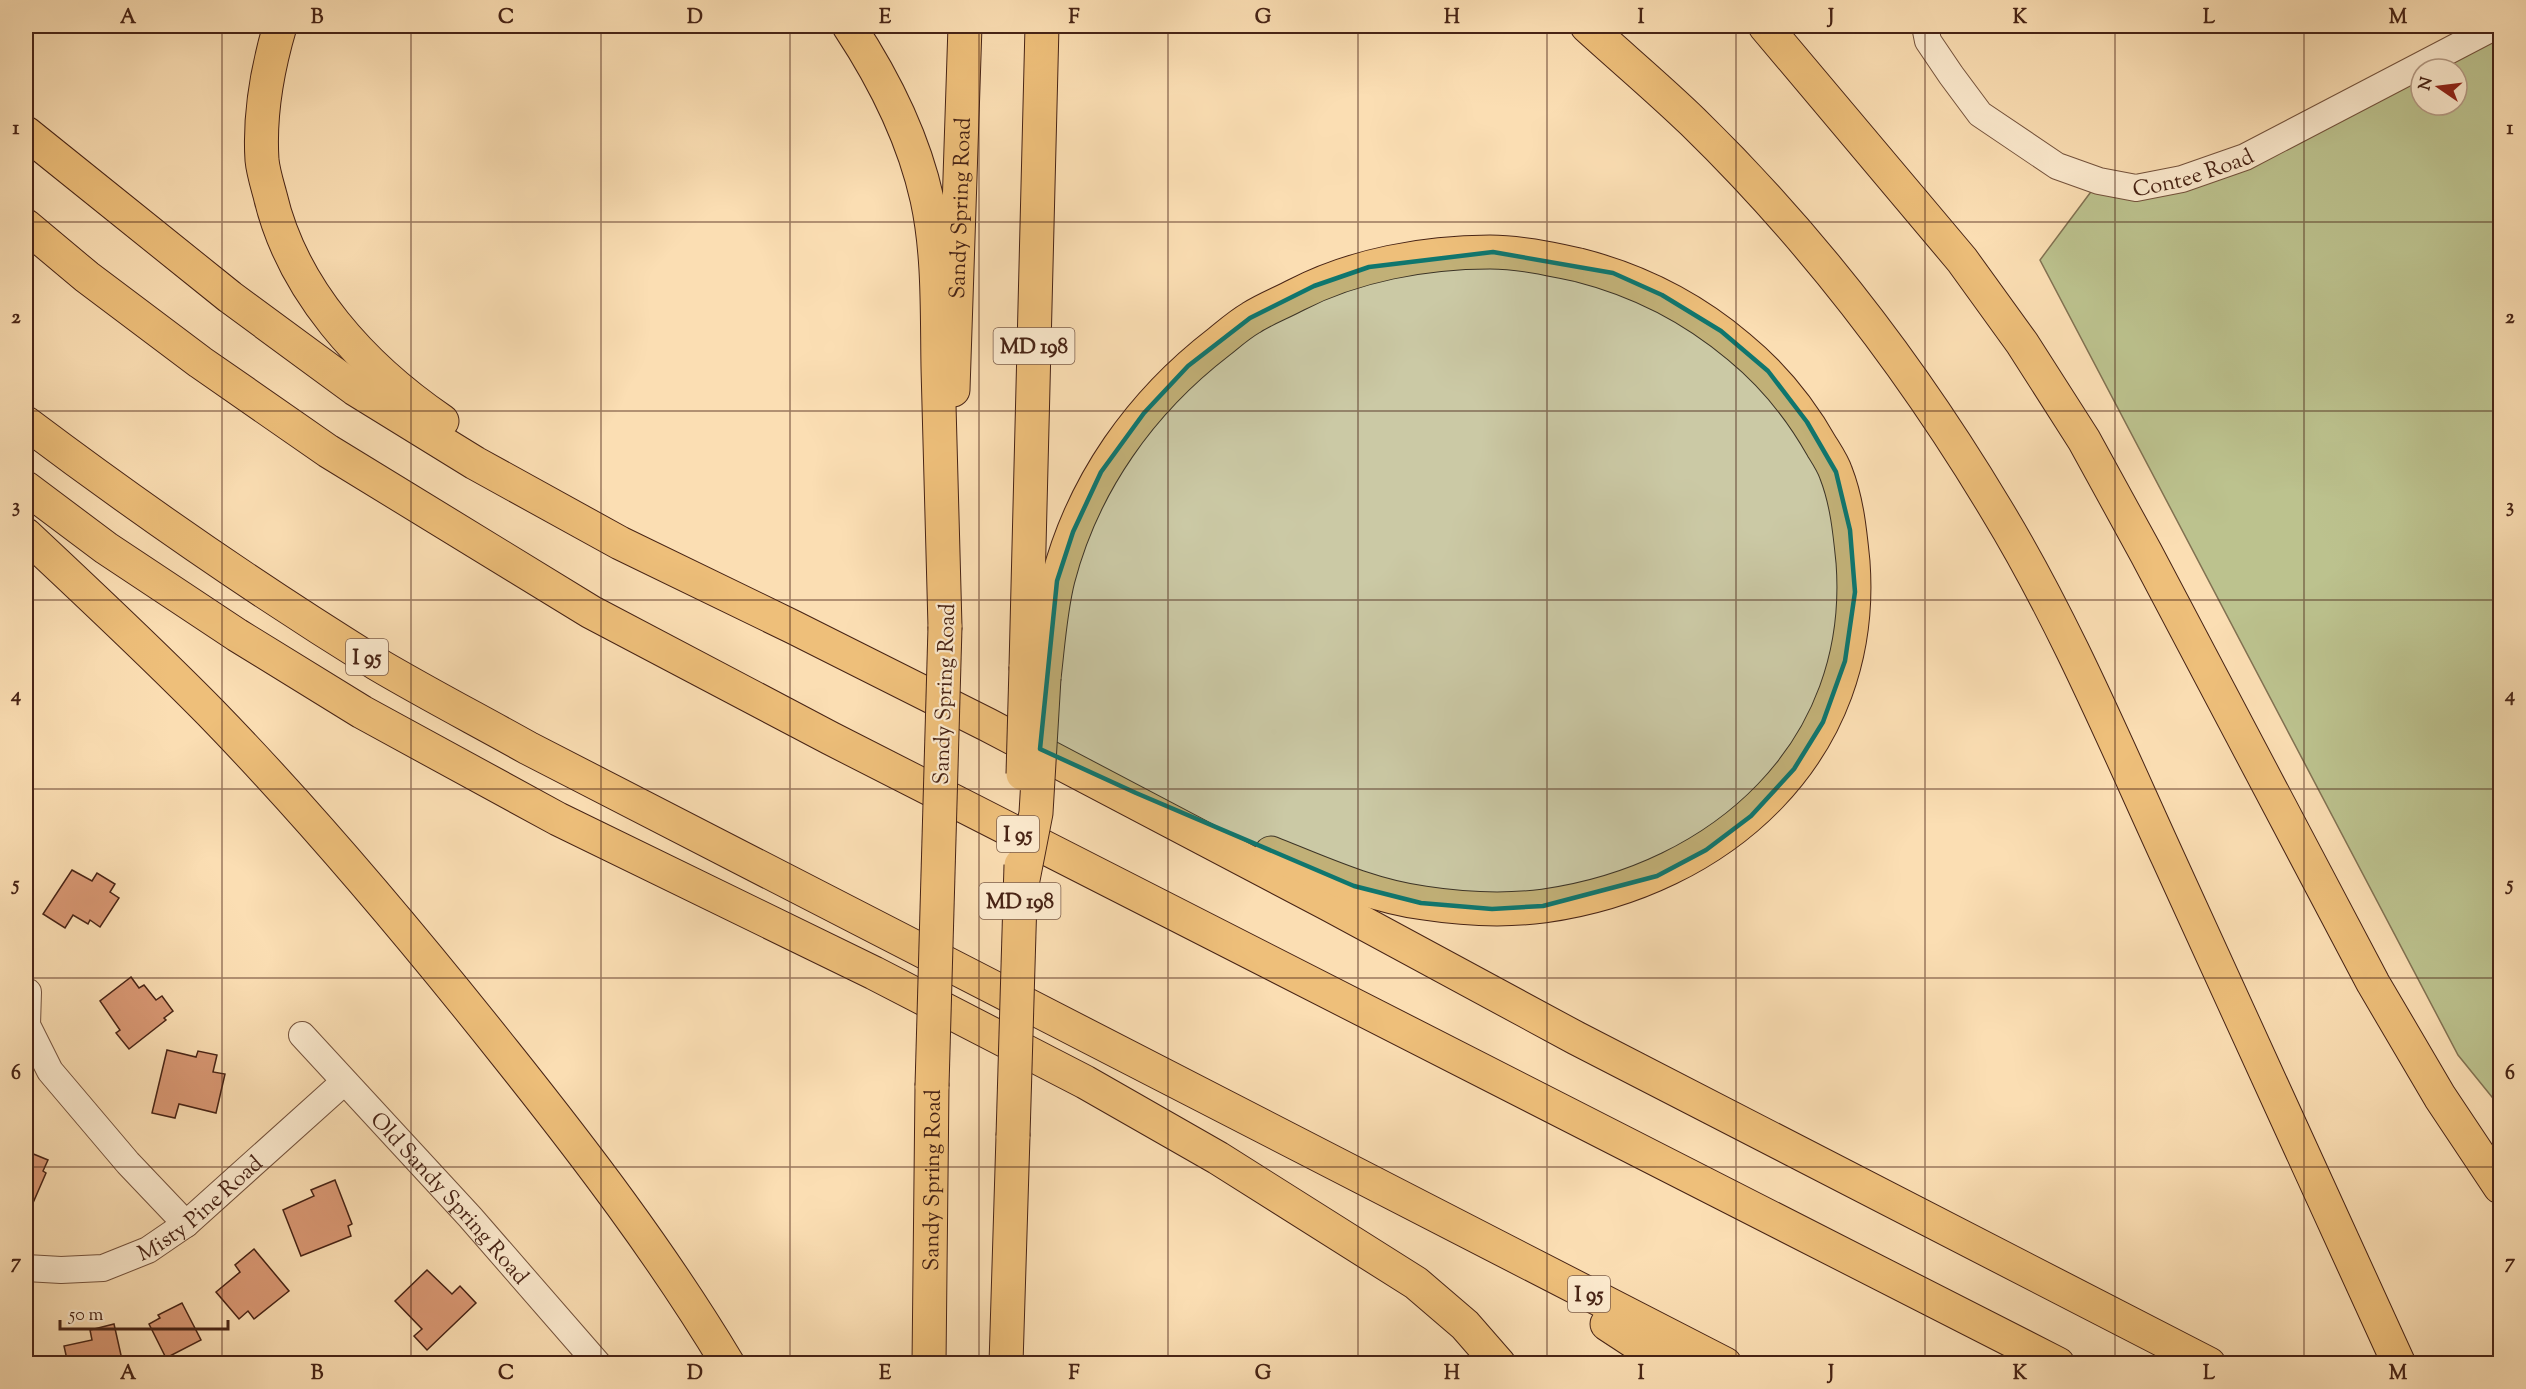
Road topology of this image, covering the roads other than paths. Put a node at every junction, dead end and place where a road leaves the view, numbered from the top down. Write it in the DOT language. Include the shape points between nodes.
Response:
graph roads {
  1 [pos="280,26"];
  2 [pos="849,26"];
  3 [pos="965,26"];
  4 [pos="1042,26"];
  5 [pos="1587,26"];
  6 [pos="1765,26"];
  7 [pos="1925,26"];
  8 [pos="2496,26"];
  9 [pos="26,133"];
  10 [pos="26,226"];
  11 [pos="26,423"];
  12 [pos="26,488"];
  13 [pos="26,535"];
  14 [pos="793,627"];
  15 [pos="945,627"];
  16 [pos="1035,672"];
  17 [pos="988,725"];
  18 [pos="28,992"];
  19 [pos="302,1035"];
  20 [pos="344,1082"];
  21 [pos="2500,1187"];
  22 [pos="186,1224"];
  23 [pos="1452,1224"];
  24 [pos="26,1268"];
  25 [pos="598,1364"];
  26 [pos="728,1364"];
  27 [pos="929,1364"];
  28 [pos="1006,1364"];
  29 [pos="1499,1364"];
  30 [pos="1668,1364"];
  31 [pos="1725,1364"];
  32 [pos="2058,1364"];
  33 [pos="2210,1364"];
  34 [pos="2399,1364"];
  1 -- 14 [label="main road" via="261,111 262,162 275,216 294,265 325,313 370,362 419,405 483,448"];
  2 -- 15 [label="main road" via="896,107 927,200 937,314"];
  3 -- 15 [label="main road, Sandy Spring Road"];
  4 -- 16 [label="main road, MD 198"];
  5 -- 34 [label="main road" via="1694,123 1782,217 1867,320 1932,409 1997,509 2104,718"];
  6 -- 21 [label="main road" via="1962,260 2022,343 2084,440 2373,983 2440,1097"];
  7 -- 8 [label="street, Contee Road" via="1928,40 1980,114 2057,166 2099,181 2136,188 2182,179 2246,157"];
  9 -- 14 [label="main road" via="230,297 355,389 475,463 620,543"];
  10 -- 32 [label="main road, I 95" via="200,362 328,451 591,612 830,738"];
  11 -- 23 [label="main road, I 95" via="127,499 256,587 379,665 468,715"];
  12 -- 29 [label="main road" via="106,548 362,712 558,819 874,973 1085,1082 1218,1158 1416,1283 1465,1325"];
  13 -- 26 [label="main road" via="211,713 435,965 636,1223 696,1309"];
  14 -- 17 [label="main road"];
  15 -- 27 [label="main road, Sandy Spring Road, bridge" via="932,1086"];
  16 -- 17 [label="main road" via="1073,532 1101,472 1144,413 1188,366 1250,318 1314,286 1379,265 1430,256 1493,252 1550,258 1613,273 1662,295 1721,332 1768,371 1807,422 1836,472 1850,530 1855,592 1845,662 1824,722 1794,769 1751,816 1707,849 1657,876 1600,894 1543,906 1492,909 1421,903 1354,886 1250,844"];
  16 -- 28 [label="main road, MD 198, bridge" via="1036,813 1020,895"];
  17 -- 33 [label="main road" via="1576,1038"];
  18 -- 22 [label="street" via="27,1025 50,1071"];
  19 -- 20 [label="street, Old Sandy Spring Road"];
  20 -- 22 [label="street, Misty Pine Road"];
  20 -- 25 [label="street, Old Sandy Spring Road" via="470,1217"];
  22 -- 24 [label="street, Misty Pine Road" via="148,1250 103,1268"];
  23 -- 30 [label="main road"];
  23 -- 31 [label="main road, I 95"];
}
